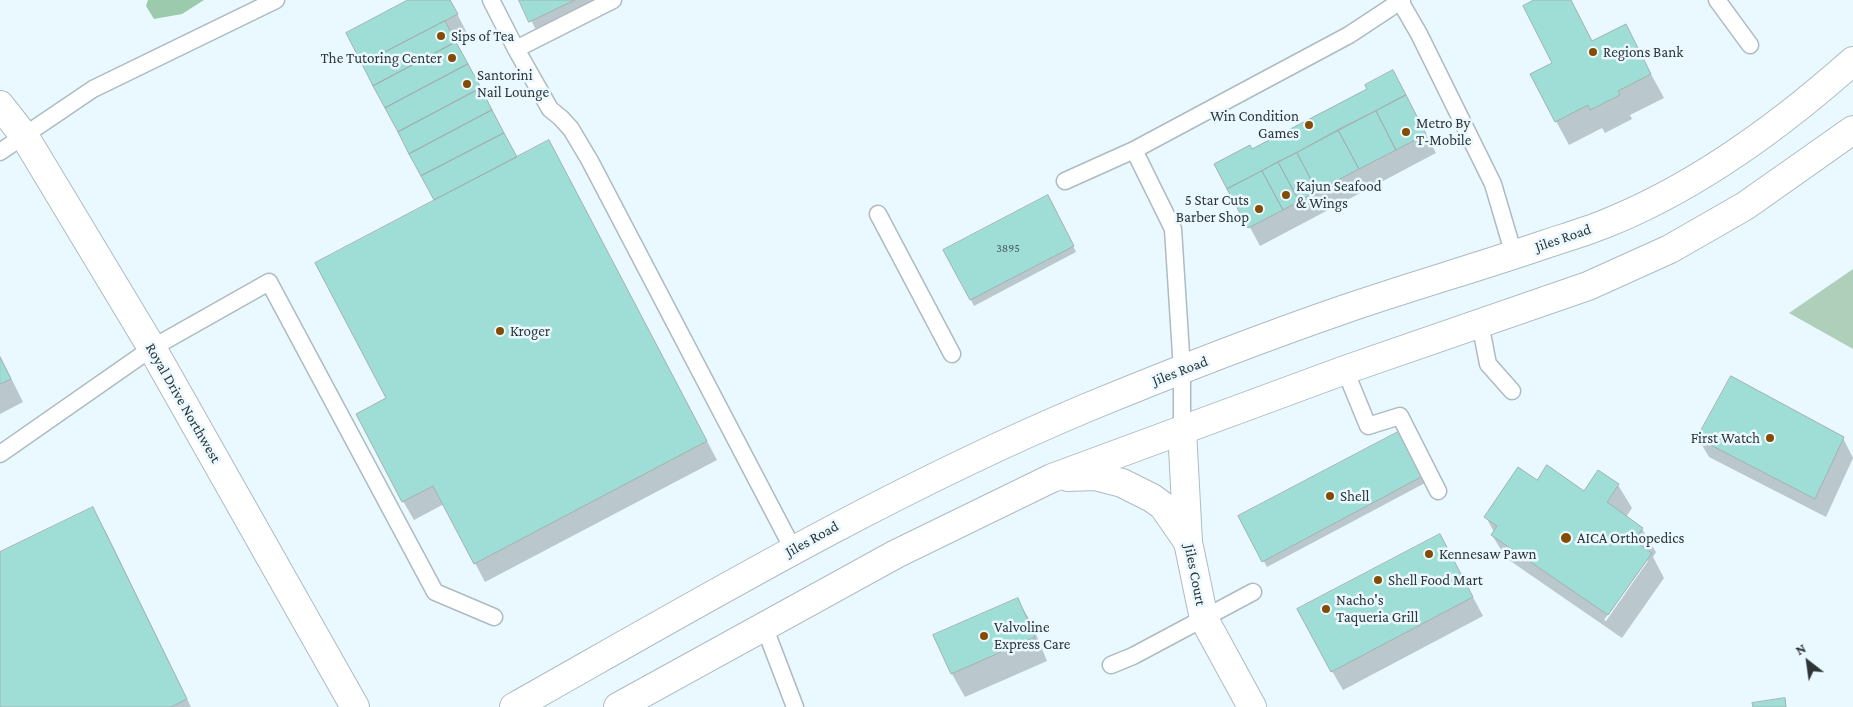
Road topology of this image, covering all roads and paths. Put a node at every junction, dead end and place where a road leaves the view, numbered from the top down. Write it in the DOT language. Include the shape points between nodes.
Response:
graph roads {
  1 [pos="276,0"];
  2 [pos="491,0"];
  3 [pos="613,0"];
  4 [pos="1717,0"];
  5 [pos="1401,1"];
  6 [pos="1750,45"];
  7 [pos="516,49"];
  8 [pos="1853,62"];
  9 [pos="0,105"];
  10 [pos="1853,130"];
  11 [pos="25,137"];
  12 [pos="1134,150"];
  13 [pos="0,152"];
  14 [pos="1065,181"];
  15 [pos="878,214"];
  16 [pos="1514,255"];
  17 [pos="1480,323"];
  18 [pos="152,348"];
  19 [pos="952,354"];
  20 [pos="1182,370"];
  21 [pos="1344,370"];
  22 [pos="1512,391"];
  23 [pos="1182,430"];
  24 [pos="0,454"];
  25 [pos="1052,478"];
  26 [pos="1438,491"];
  27 [pos="1188,542"];
  28 [pos="793,549"];
  29 [pos="1253,592"];
  30 [pos="494,617"];
  31 [pos="1204,619"];
  32 [pos="764,626"];
  33 [pos="1111,665"];
  34 [pos="791,706"];
  35 [pos="355,707"];
  36 [pos="514,707"];
  37 [pos="618,707"];
  38 [pos="1252,707"];
  1 -- 11 [label="lane" via="93,89"];
  2 -- 7 [label="lane"];
  3 -- 7 [label="lane"];
  4 -- 6 [label="lane"];
  5 -- 12 [label="lane" via="1349,35"];
  5 -- 16 [label="lane" via="1493,184"];
  7 -- 28 [label="lane" via="550,109 571,129 590,161"];
  8 -- 16 [label="street, Jiles Road" via="1771,128 1654,201 1604,224"];
  9 -- 11 [label="street, Royal Drive Northwest"];
  10 -- 17 [label="street" via="1745,206 1670,249 1588,286"];
  11 -- 13 [label="lane"];
  11 -- 18 [label="street, Royal Drive Northwest"];
  12 -- 14 [label="lane"];
  12 -- 20 [label="lane" via="1173,229"];
  15 -- 19 [label="lane"];
  16 -- 20 [label="street, Jiles Road" via="1341,310"];
  17 -- 21 [label="street"];
  17 -- 22 [label="lane" via="1488,364"];
  18 -- 24 [label="lane"];
  18 -- 30 [label="lane" via="269,282 435,592"];
  18 -- 35 [label="street, Royal Drive Northwest"];
  20 -- 23 [label="lane"];
  20 -- 28 [label="street, Jiles Road" via="1085,409 918,484"];
  21 -- 23 [label="street"];
  21 -- 26 [label="lane" via="1368,426 1400,416"];
  23 -- 25 [label="street"];
  23 -- 27 [label="street, Jiles Court"];
  25 -- 27 [label="street" via="1095,476 1122,483 1163,506"];
  25 -- 32 [label="street" via="896,554"];
  27 -- 31 [label="street, Jiles Court"];
  28 -- 36 [label="street, Jiles Road"];
  29 -- 31 [label="lane"];
  31 -- 33 [label="lane"];
  31 -- 38 [label="street, Jiles Court"];
  32 -- 34 [label="lane"];
  32 -- 37 [label="street"];
}
